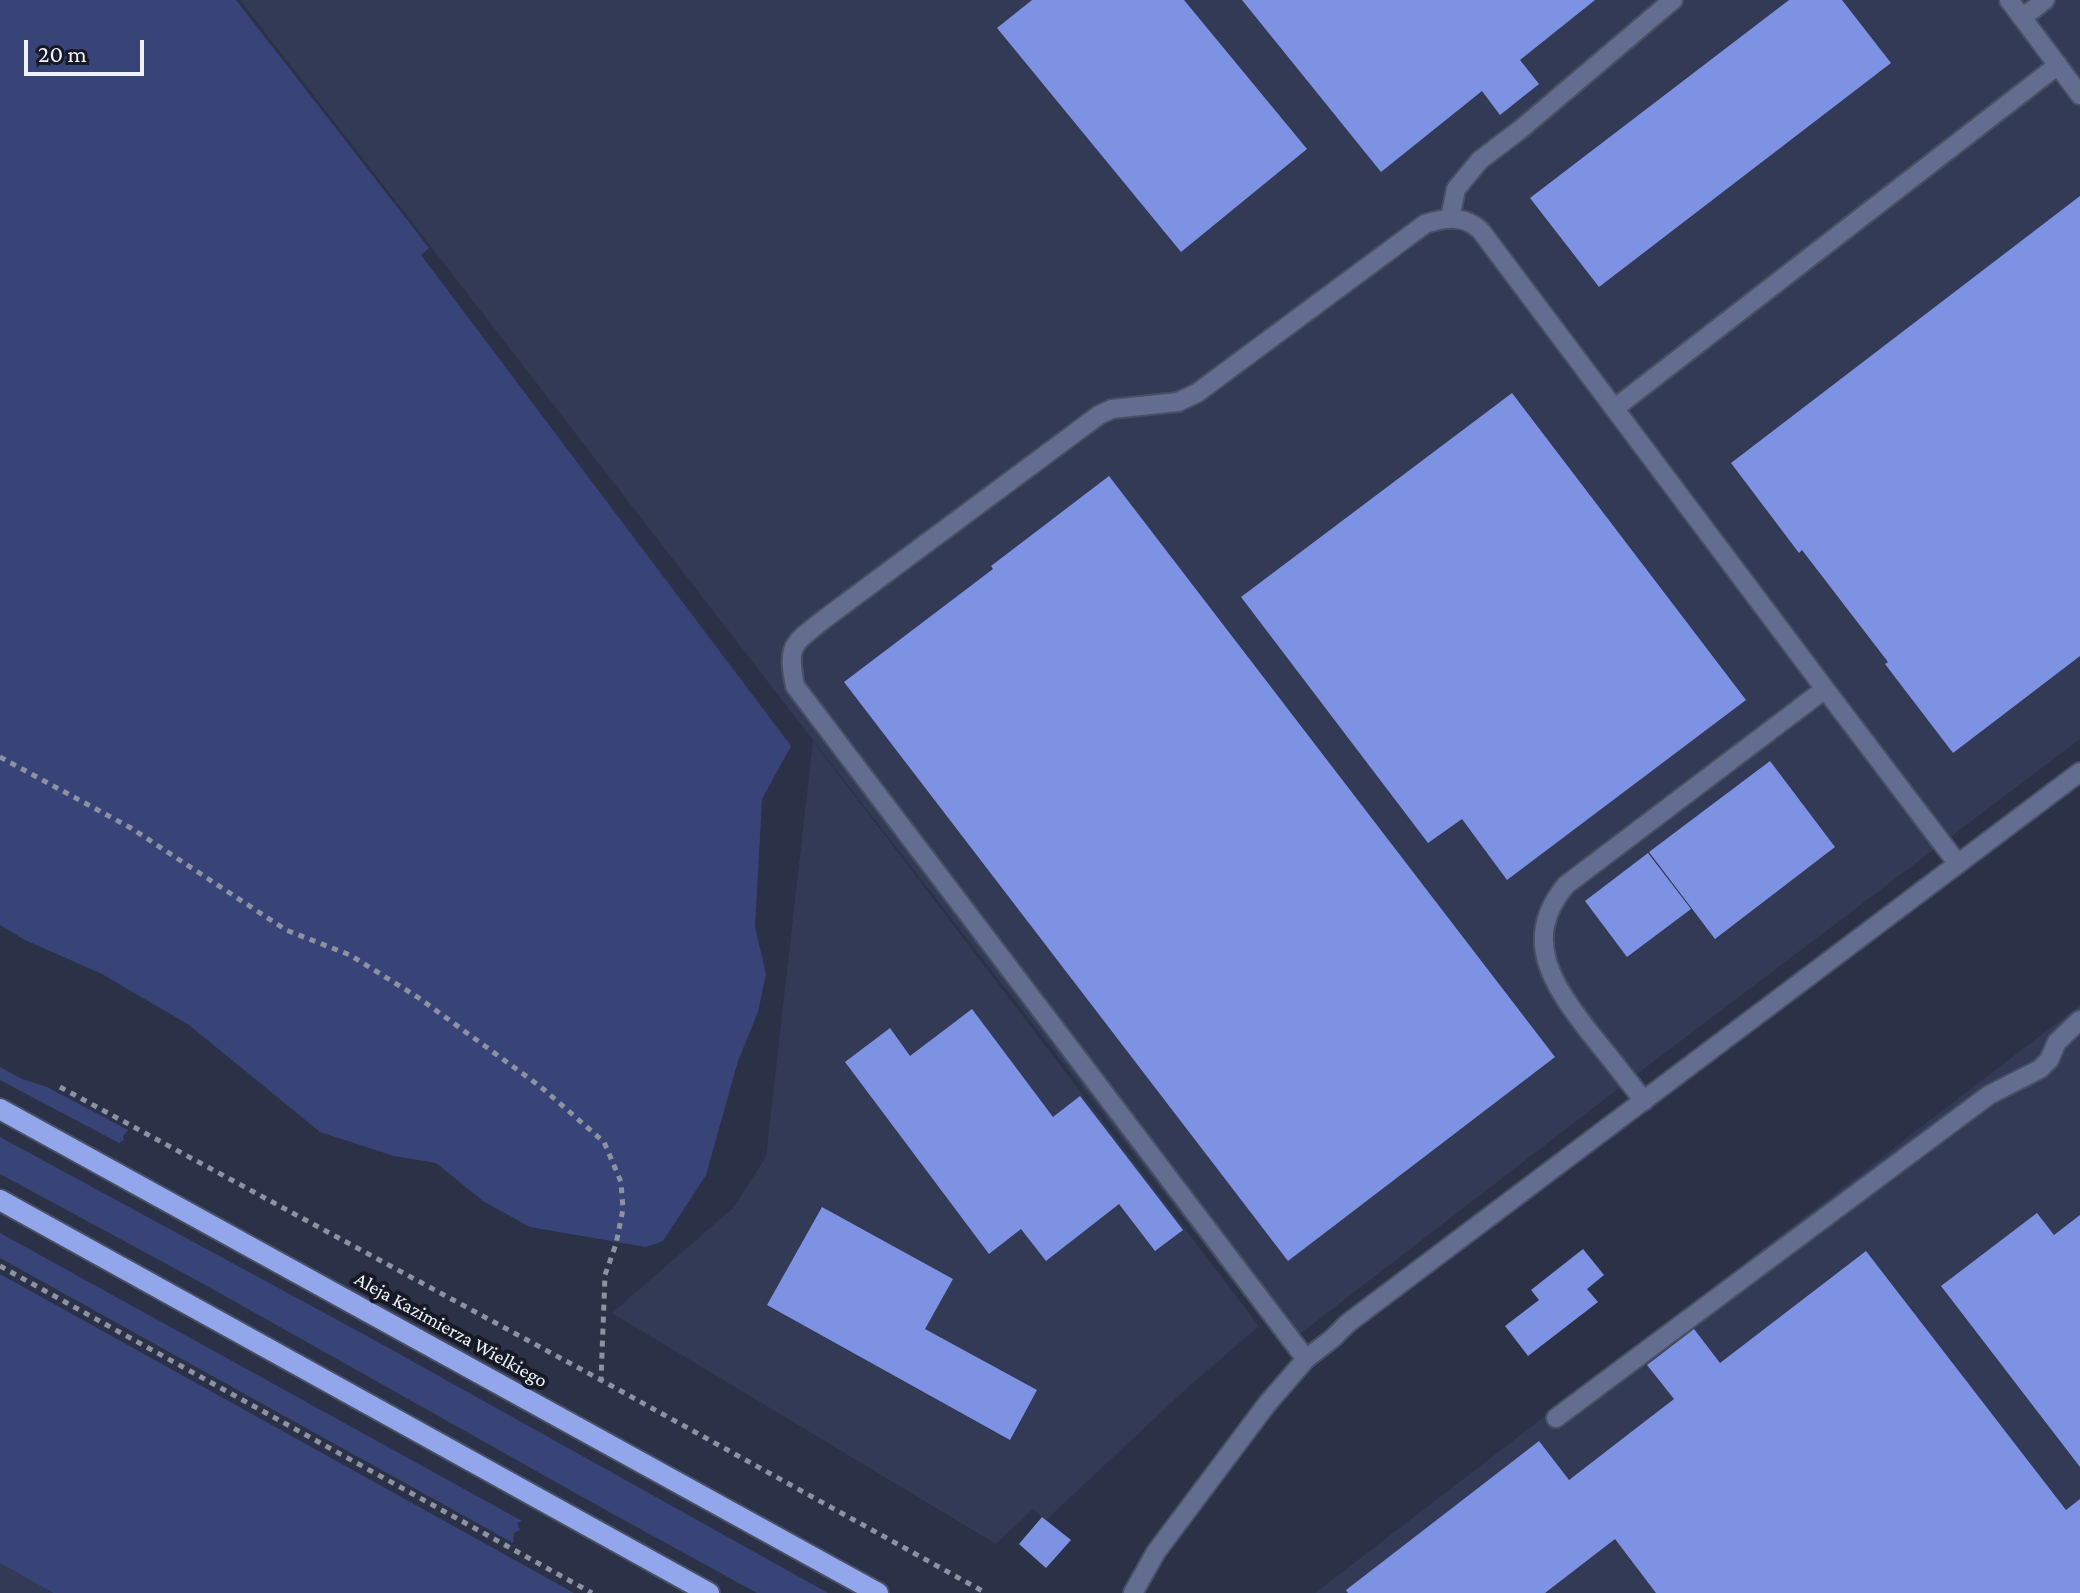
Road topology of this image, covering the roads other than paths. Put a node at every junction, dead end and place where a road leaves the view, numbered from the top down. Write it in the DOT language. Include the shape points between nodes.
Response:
graph roads {
  1 [pos="1673,0"];
  2 [pos="2009,0"];
  3 [pos="2045,0"];
  4 [pos="2022,18"];
  5 [pos="2058,65"];
  6 [pos="2080,95"];
  7 [pos="1450,218"];
  8 [pos="1615,408"];
  9 [pos="1825,689"];
  10 [pos="2080,772"];
  11 [pos="1958,864"];
  12 [pos="2080,1020"];
  13 [pos="1644,1101"];
  14 [pos="0,1109"];
  15 [pos="0,1200"];
  16 [pos="1306,1359"];
  17 [pos="1556,1418"];
  18 [pos="709,1593"];
  19 [pos="878,1593"];
  20 [pos="1133,1593"];
  1 -- 7 [label="lane" via="1480,160 1456,189"];
  2 -- 4 [label="lane"];
  3 -- 4 [label="lane"];
  4 -- 5 [label="lane"];
  5 -- 6 [label="lane"];
  5 -- 8 [label="lane"];
  7 -- 8 [label="lane" via="1481,231"];
  7 -- 16 [label="lane" via="1425,224 1197,393 1178,402 1099,415 823,620 794,644 790,661 795,686"];
  8 -- 9 [label="lane"];
  9 -- 11 [label="lane"];
  9 -- 13 [label="lane" via="1566,885 1547,916 1544,950 1551,976"];
  10 -- 11 [label="lane"];
  11 -- 13 [label="lane"];
  12 -- 17 [label="lane" via="2040,1069 1989,1095"];
  13 -- 16 [label="lane"];
  14 -- 19 [label="main road, Aleja Kazimierza Wielkiego"];
  15 -- 18 [label="main road"];
  16 -- 20 [label="lane" via="1156,1552"];
}
